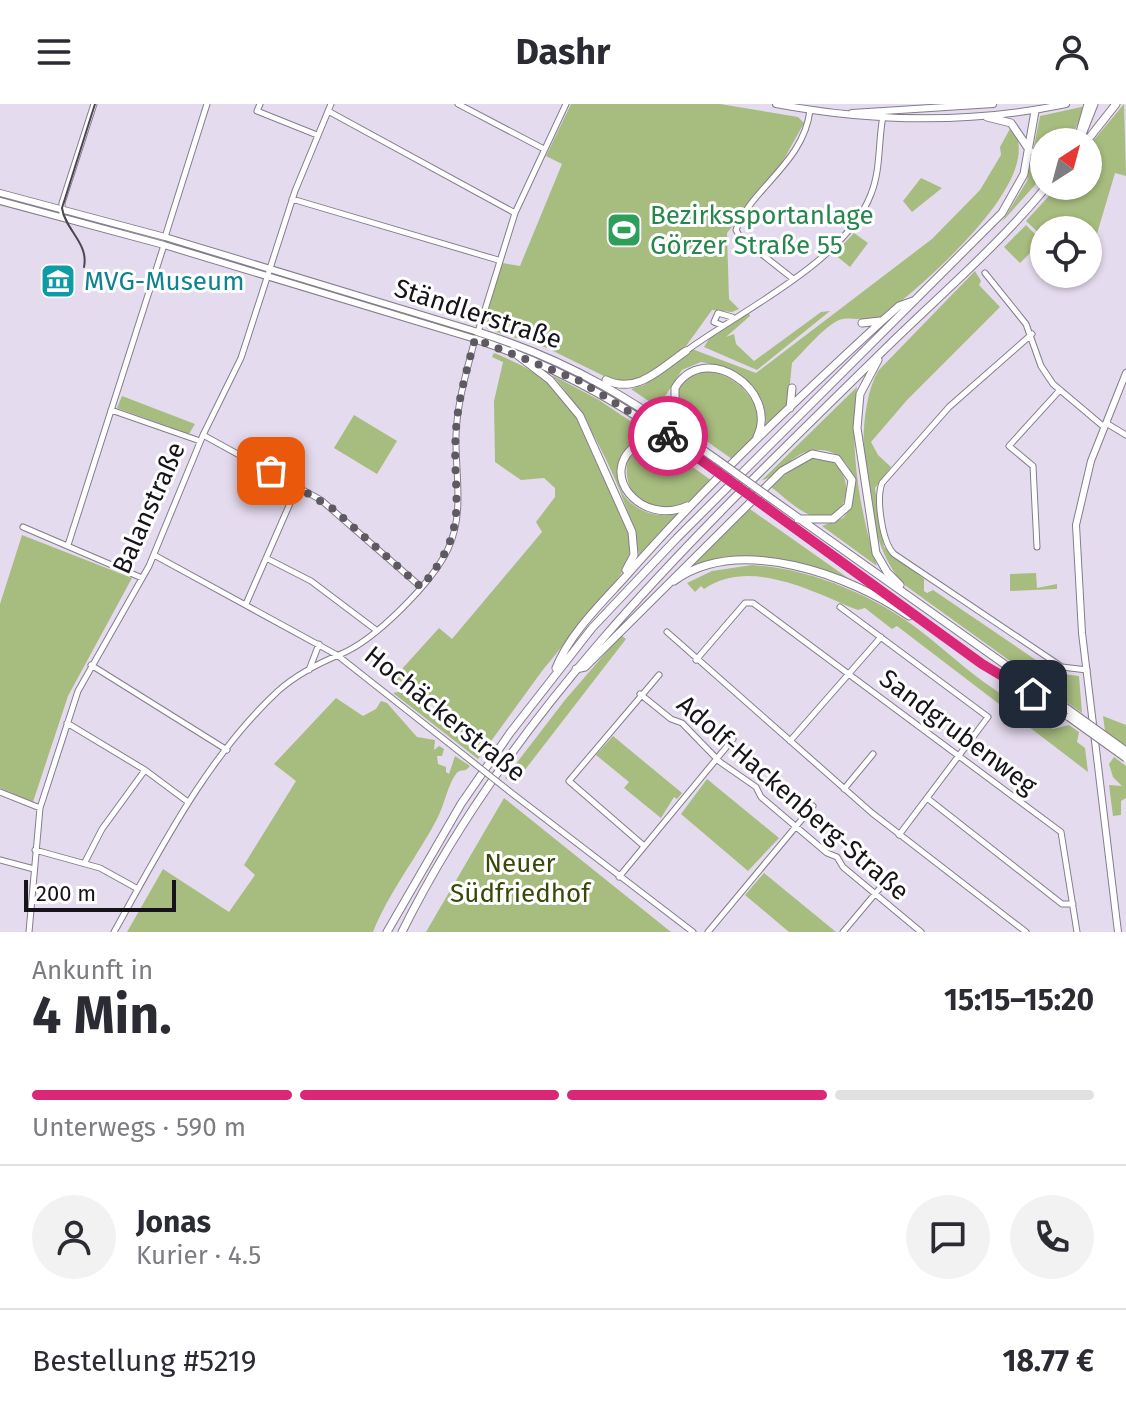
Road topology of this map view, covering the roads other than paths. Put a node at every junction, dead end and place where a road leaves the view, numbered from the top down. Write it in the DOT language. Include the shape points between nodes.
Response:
graph roads {
  1 [pos="94,104"];
  2 [pos="207,104"];
  3 [pos="260,104"];
  4 [pos="331,104"];
  5 [pos="458,104"];
  6 [pos="566,104"];
  7 [pos="776,104"];
  8 [pos="993,104"];
  9 [pos="1066,104"];
  10 [pos="1088,104"];
  11 [pos="1094,104"];
  12 [pos="1116,104"];
  13 [pos="1036,107"];
  14 [pos="810,109"];
  15 [pos="328,111"];
  16 [pos="890,111"];
  17 [pos="852,113"];
  18 [pos="987,117"];
  19 [pos="882,118"];
  20 [pos="1033,128"];
  21 [pos="1082,128"];
  22 [pos="1084,128"];
  23 [pos="1097,128"];
  24 [pos="317,135"];
  25 [pos="544,149"];
  26 [pos="1030,151"];
  27 [pos="0,193"];
  28 [pos="292,199"];
  29 [pos="1033,200"];
  30 [pos="0,201"];
  31 [pos="62,213"];
  32 [pos="515,213"];
  33 [pos="164,241"];
  34 [pos="498,260"];
  35 [pos="270,273"];
  36 [pos="985,273"];
  37 [pos="792,278"];
  38 [pos="915,301"];
  39 [pos="733,318"];
  40 [pos="882,321"];
  41 [pos="862,323"];
  42 [pos="722,325"];
  43 [pos="1032,334"];
  44 [pos="476,336"];
  45 [pos="885,349"];
  46 [pos="512,351"];
  47 [pos="686,351"];
  48 [pos="581,371"];
  49 [pos="1126,373"];
  50 [pos="792,388"];
  51 [pos="1059,391"];
  52 [pos="790,408"];
  53 [pos="111,410"];
  54 [pos="1105,425"];
  55 [pos="1126,435"];
  56 [pos="202,438"];
  57 [pos="752,445"];
  58 [pos="697,457"];
  59 [pos="712,461"];
  60 [pos="298,485"];
  61 [pos="693,504"];
  62 [pos="798,519"];
  63 [pos="23,527"];
  64 [pos="68,545"];
  65 [pos="1037,547"];
  66 [pos="154,555"];
  67 [pos="266,558"];
  68 [pos="142,578"];
  69 [pos="421,587"];
  70 [pos="660,592"];
  71 [pos="607,598"];
  72 [pos="912,599"];
  73 [pos="246,604"];
  74 [pos="840,607"];
  75 [pos="933,628"];
  76 [pos="376,630"];
  77 [pos="667,632"];
  78 [pos="881,637"];
  79 [pos="319,644"];
  80 [pos="337,655"];
  81 [pos="696,660"];
  82 [pos="91,665"];
  83 [pos="309,670"];
  84 [pos="574,670"];
  85 [pos="1087,670"];
  86 [pos="848,674"];
  87 [pos="659,675"];
  88 [pos="552,677"];
  89 [pos="640,694"];
  90 [pos="1069,714"];
  91 [pos="67,723"];
  92 [pos="733,739"];
  93 [pos="790,741"];
  94 [pos="227,750"];
  95 [pos="1126,751"];
  96 [pos="873,754"];
  97 [pos="958,757"];
  98 [pos="1126,758"];
  99 [pos="717,759"];
  100 [pos="145,770"];
  101 [pos="844,789"];
  102 [pos="0,792"];
  103 [pos="927,798"];
  104 [pos="188,802"];
  105 [pos="813,806"];
  106 [pos="40,808"];
  107 [pos="796,827"];
  108 [pos="899,835"];
  109 [pos="644,846"];
  110 [pos="35,850"];
  111 [pos="0,860"];
  112 [pos="85,862"];
  113 [pos="34,869"];
  114 [pos="619,877"];
  115 [pos="880,888"];
  116 [pos="138,889"];
  117 [pos="875,894"];
  118 [pos="1073,904"];
  119 [pos="29,932"];
  120 [pos="114,932"];
  121 [pos="387,932"];
  122 [pos="402,932"];
  123 [pos="693,932"];
  124 [pos="708,932"];
  125 [pos="843,932"];
  126 [pos="921,932"];
  127 [pos="1026,932"];
  128 [pos="1077,932"];
  129 [pos="1118,932"];
  1 -- 31 [label="street"];
  2 -- 33 [label="street"];
  3 -- 24 [label="street" via="257,111"];
  4 -- 15 [label="street, Balanstraße"];
  5 -- 25 [label="street"];
  6 -- 25 [label="street"];
  7 -- 14 [label="main road"];
  8 -- 16 [label="main road"];
  9 -- 13 [label="main road"];
  10 -- 21 [label="highway"];
  11 -- 22 [label="highway"];
  12 -- 23 [label="highway"];
  13 -- 18 [label="main road"];
  13 -- 20 [label="highway"];
  14 -- 17 [label="main road"];
  14 -- 37 [label="street" via="801,138 737,233"];
  15 -- 24 [label="street, Balanstraße"];
  15 -- 32 [label="street"];
  16 -- 17 [label="main road"];
  16 -- 19 [label="street"];
  17 -- 19 [label="main road"];
  18 -- 19 [label="main road"];
  18 -- 26 [label="highway" via="1011,123"];
  19 -- 37 [label="street" via="878,170 866,206 839,242"];
  24 -- 28 [label="street, Balanstraße"];
  25 -- 32 [label="street"];
  26 -- 38 [label="highway" via="1020,183 1002,213"];
  27 -- 31 [label="main road, Ständlerstraße"];
  28 -- 34 [label="street"];
  28 -- 35 [label="street, Balanstraße"];
  29 -- 45 [label="highway"];
  30 -- 31 [label="main road, Ständlerstraße"];
  31 -- 33 [label="main road, Ständlerstraße"];
  32 -- 34 [label="street"];
  33 -- 35 [label="main road, Ständlerstraße"];
  33 -- 53 [label="street"];
  34 -- 44 [label="street"];
  35 -- 44 [label="main road, Ständlerstraße"];
  35 -- 56 [label="street, Balanstraße" via="241,358"];
  36 -- 43 [label="street"];
  37 -- 39 [label="street"];
  38 -- 40 [label="highway" via="899,306"];
  38 -- 88 [label="highway" via="636,579"];
  39 -- 42 [label="street"];
  39 -- 42 [label="street" via="718,313 714,322"];
  40 -- 41 [label="highway"];
  40 -- 52 [label="highway"];
  42 -- 47 [label="street"];
  43 -- 51 [label="street" via="1041,366"];
  43 -- 85 [label="street" via="949,407 882,483 885,533 894,554 1062,667"];
  44 -- 46 [label="highway, Ständlerstraße"];
  44 -- 48 [label="highway, Ständlerstraße" via="539,352"];
  44 -- 69 [label="street" via="456,432 456,525 448,549"];
  45 -- 72 [label="highway" via="860,394 857,428 876,553"];
  45 -- 84 [label="highway" via="632,603"];
  46 -- 58 [label="highway, Ständlerstraße" via="597,390"];
  46 -- 71 [label="highway" via="550,380 575,409 632,532 634,555"];
  47 -- 48 [label="highway" via="628,386"];
  48 -- 59 [label="highway, Ständlerstraße" via="641,406"];
  49 -- 54 [label="main road"];
  50 -- 52 [label="highway"];
  51 -- 54 [label="street"];
  51 -- 65 [label="street" via="1009,446 1033,466"];
  52 -- 57 [label="highway"];
  53 -- 56 [label="street"];
  53 -- 64 [label="street"];
  54 -- 55 [label="street"];
  54 -- 85 [label="main road" via="1076,525"];
  56 -- 60 [label="street"];
  56 -- 66 [label="street, Balanstraße"];
  57 -- 59 [label="highway" via="762,420 752,391 731,374 699,368 680,380 672,406 685,431"];
  57 -- 61 [label="highway"];
  58 -- 59 [label="highway, Ständlerstraße"];
  58 -- 61 [label="highway" via="663,441 648,441 627,454 621,471 628,493 642,506 668,512"];
  59 -- 62 [label="highway, Ständlerstraße, bridge"];
  59 -- 75 [label="highway, Ständlerstraße, bridge" via="767,508"];
  60 -- 67 [label="street"];
  60 -- 69 [label="street" via="349,522"];
  61 -- 71 [label="highway"];
  62 -- 70 [label="highway" via="823,521 848,506 852,480 837,459 812,454 782,471"];
  62 -- 72 [label="highway, Ständlerstraße"];
  63 -- 64 [label="street"];
  64 -- 68 [label="street"];
  66 -- 68 [label="street, Balanstraße"];
  66 -- 73 [label="street, Hochäckerstraße"];
  67 -- 73 [label="street"];
  67 -- 76 [label="street" via="311,581"];
  68 -- 82 [label="street, Balanstraße"];
  69 -- 76 [label="street"];
  70 -- 75 [label="highway" via="711,563 777,562 843,583"];
  70 -- 84 [label="highway" via="585,667"];
  71 -- 88 [label="highway" via="563,651"];
  72 -- 90 [label="highway, Ständlerstraße"];
  73 -- 79 [label="street, Hochäckerstraße"];
  74 -- 78 [label="street"];
  75 -- 90 [label="highway, Ständlerstraße" via="982,664"];
  76 -- 80 [label="street"];
  77 -- 81 [label="street"];
  78 -- 86 [label="street"];
  78 -- 97 [label="street" via="988,717"];
  79 -- 80 [label="street, Hochäckerstraße"];
  79 -- 83 [label="street"];
  80 -- 83 [label="street"];
  80 -- 114 [label="street, Hochäckerstraße, bridge"];
  81 -- 86 [label="street, Sandgrubenweg" via="750,602"];
  81 -- 93 [label="street"];
  82 -- 91 [label="street, Balanstraße"];
  82 -- 94 [label="street"];
  83 -- 94 [label="street" via="279,690"];
  84 -- 122 [label="highway" via="488,787"];
  85 -- 129 [label="main road"];
  86 -- 93 [label="street"];
  86 -- 97 [label="street, Sandgrubenweg"];
  87 -- 89 [label="street"];
  88 -- 121 [label="highway" via="461,804"];
  89 -- 99 [label="street, Adolf-Hackenberg-Straße" via="682,723"];
  89 -- 109 [label="street" via="569,781"];
  90 -- 95 [label="highway, Ständlerstraße, bridge"];
  90 -- 98 [label="highway, Ständlerstraße, bridge"];
  91 -- 100 [label="street"];
  91 -- 106 [label="street, Balanstraße"];
  92 -- 99 [label="street"];
  93 -- 101 [label="street"];
  94 -- 104 [label="street"];
  96 -- 101 [label="street"];
  97 -- 103 [label="street"];
  97 -- 118 [label="street, Sandgrubenweg" via="1061,832"];
  99 -- 107 [label="street, Adolf-Hackenberg-Straße" via="756,787"];
  99 -- 109 [label="street"];
  100 -- 104 [label="street"];
  100 -- 112 [label="street"];
  101 -- 108 [label="street"];
  102 -- 106 [label="street"];
  103 -- 108 [label="street"];
  103 -- 118 [label="street" via="1062,904"];
  104 -- 116 [label="street"];
  105 -- 107 [label="street"];
  106 -- 110 [label="street, Balanstraße"];
  107 -- 117 [label="street, Adolf-Hackenberg-Straße"];
  107 -- 124 [label="street"];
  108 -- 127 [label="street"];
  109 -- 114 [label="street"];
  110 -- 112 [label="street"];
  110 -- 113 [label="street, Balanstraße"];
  111 -- 113 [label="street"];
  112 -- 116 [label="street"];
  113 -- 119 [label="street, Balanstraße"];
  114 -- 123 [label="street, Hochäckerstraße"];
  115 -- 117 [label="street"];
  116 -- 120 [label="street"];
  117 -- 125 [label="street"];
  117 -- 126 [label="street, Adolf-Hackenberg-Straße"];
  118 -- 128 [label="street, Sandgrubenweg"];
}
